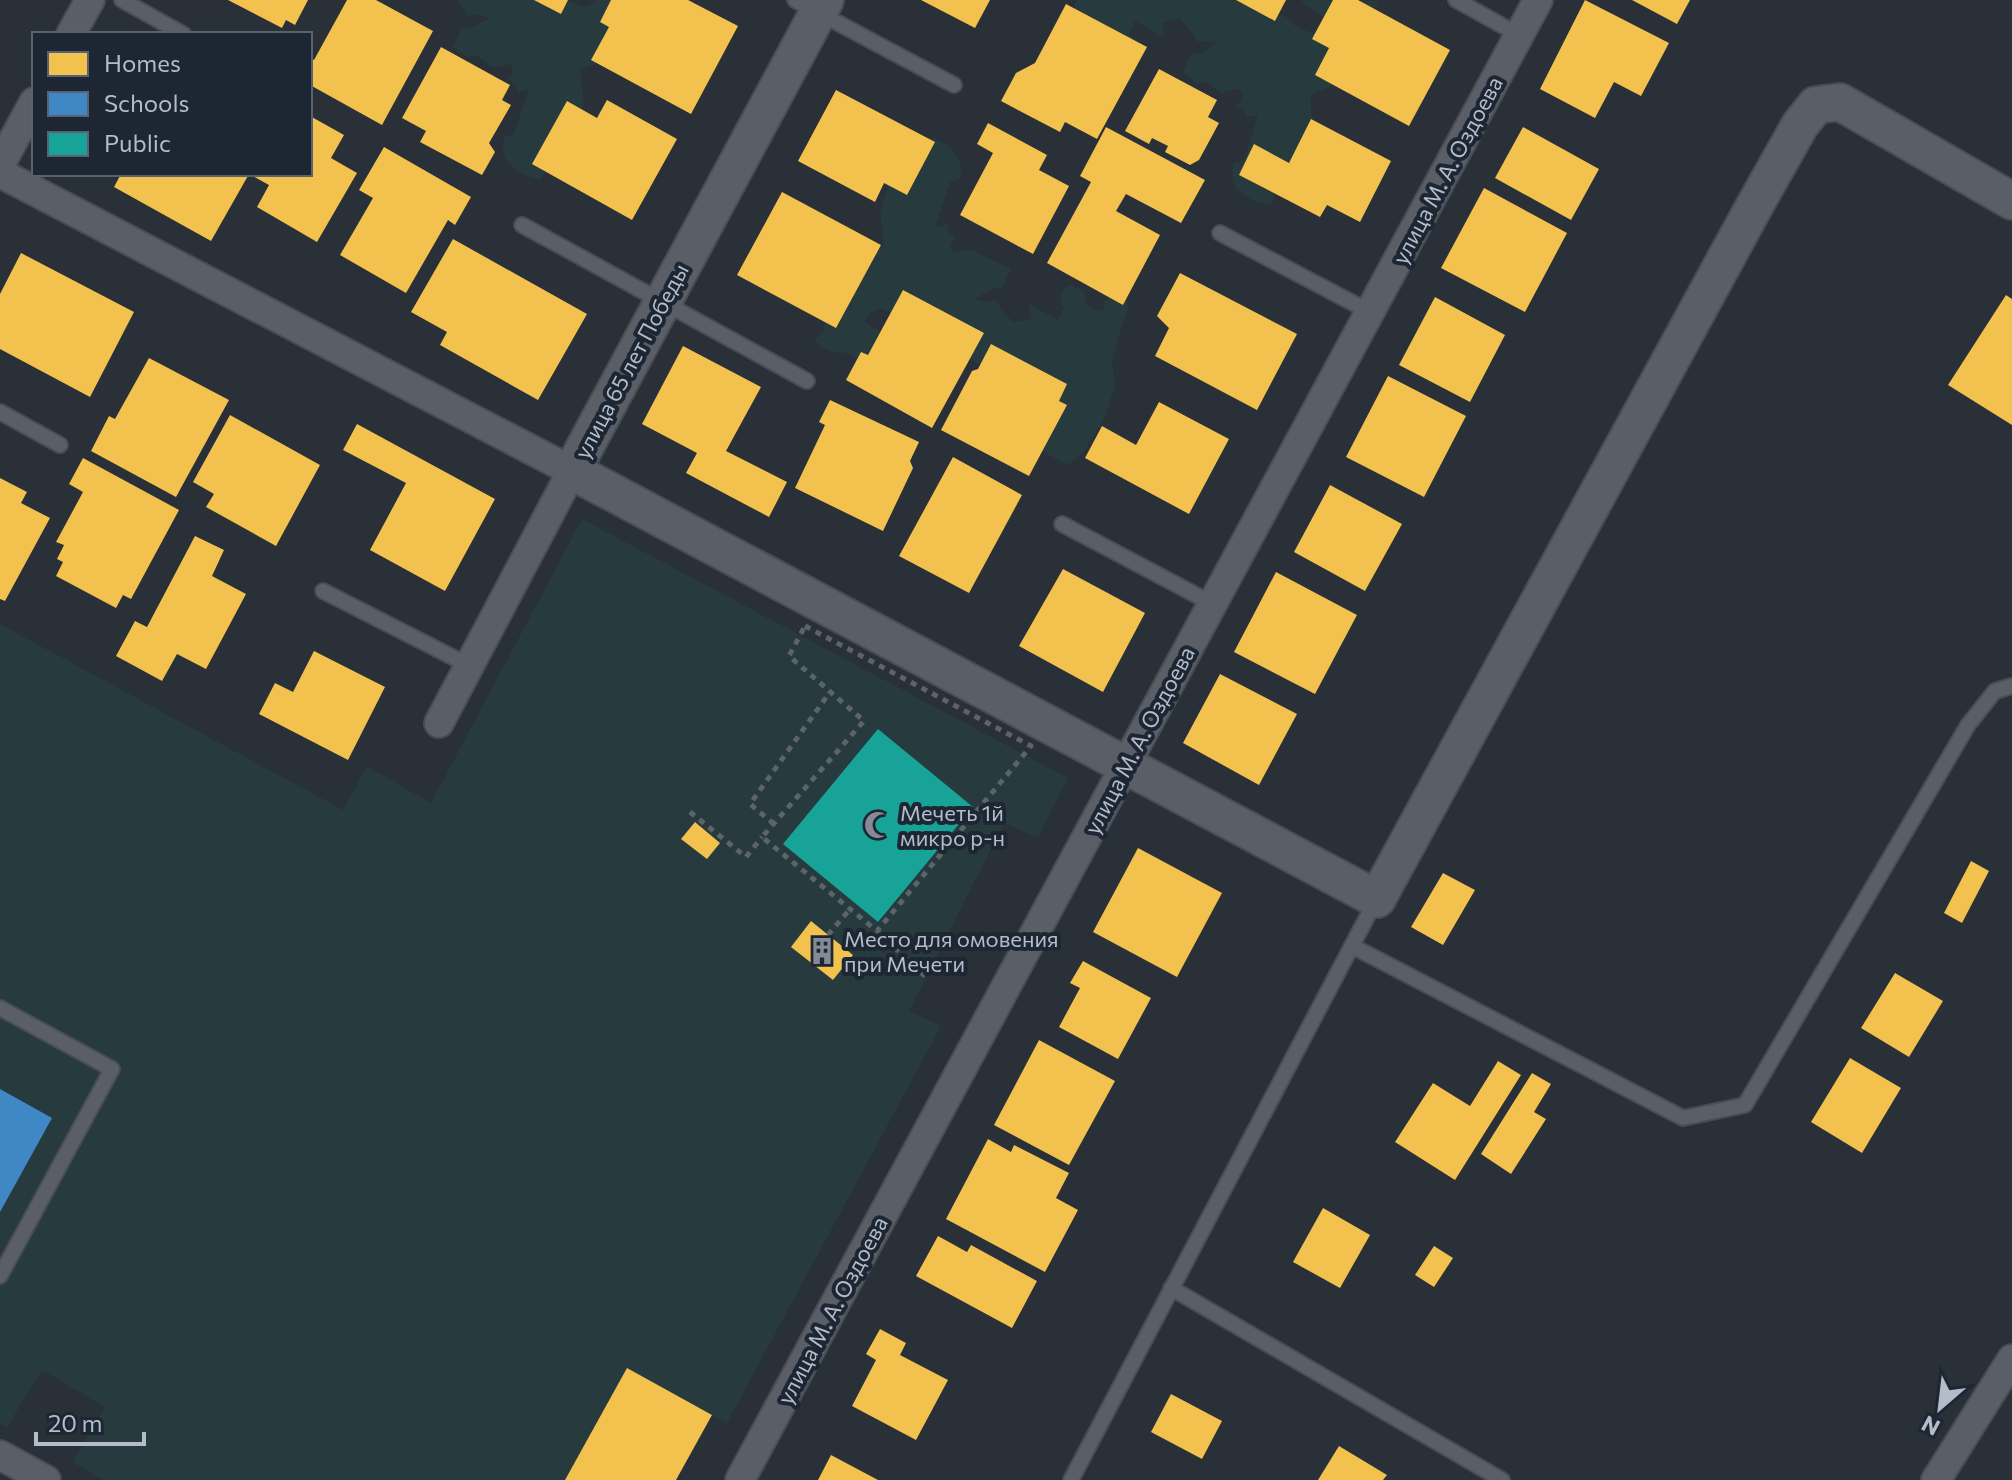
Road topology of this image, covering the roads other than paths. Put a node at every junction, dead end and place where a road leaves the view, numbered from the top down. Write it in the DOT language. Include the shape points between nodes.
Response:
graph roads {
  1 [pos="90,0"];
  2 [pos="122,0"];
  3 [pos="1456,0"];
  4 [pos="1538,0"];
  5 [pos="813,4"];
  6 [pos="72,32"];
  7 [pos="179,32"];
  8 [pos="1519,35"];
  9 [pos="954,85"];
  10 [pos="32,106"];
  11 [pos="0,165"];
  12 [pos="0,173"];
  13 [pos="2012,201"];
  14 [pos="522,225"];
  15 [pos="1220,233"];
  16 [pos="663,302"];
  17 [pos="1370,312"];
  18 [pos="807,381"];
  19 [pos="0,412"];
  20 [pos="60,445"];
  21 [pos="572,471"];
  22 [pos="1062,524"];
  23 [pos="323,591"];
  24 [pos="1213,604"];
  25 [pos="468,665"];
  26 [pos="2012,686"];
  27 [pos="439,723"];
  28 [pos="1125,766"];
  29 [pos="1377,899"];
  30 [pos="1352,946"];
  31 [pos="0,1008"];
  32 [pos="0,1276"];
  33 [pos="1171,1288"];
  34 [pos="2012,1359"];
  35 [pos="11,1467"];
  36 [pos="46,1480"];
  37 [pos="740,1480"];
  38 [pos="1071,1480"];
  39 [pos="1502,1480"];
  40 [pos="1936,1480"];
  1 -- 6 [label="street"];
  2 -- 7 [label="lane"];
  3 -- 8 [label="lane"];
  4 -- 8 [label="street, улица М. А. Оздоева"];
  5 -- 9 [label="lane"];
  5 -- 16 [label="street, улица 65 лет Победы"];
  8 -- 17 [label="street, улица М. А. Оздоева"];
  10 -- 11 [label="street"];
  12 -- 21 [label="street"];
  13 -- 29 [label="street" via="1840,102 1816,105 1800,125"];
  14 -- 16 [label="lane"];
  15 -- 17 [label="lane"];
  16 -- 18 [label="lane"];
  16 -- 21 [label="street, улица 65 лет Победы"];
  17 -- 24 [label="street, улица М. А. Оздоева"];
  19 -- 20 [label="lane"];
  21 -- 25 [label="street, улица 65 лет Победы"];
  21 -- 28 [label="street"];
  22 -- 24 [label="lane"];
  23 -- 25 [label="lane"];
  24 -- 28 [label="street, улица М. А. Оздоева"];
  25 -- 27 [label="street, улица 65 лет Победы"];
  26 -- 30 [label="lane" via="1995,691 1968,725 1745,1105 1683,1118"];
  28 -- 29 [label="street"];
  28 -- 37 [label="street, улица М. А. Оздоева"];
  29 -- 30 [label="lane"];
  30 -- 33 [label="lane"];
  31 -- 32 [label="lane" via="112,1069"];
  33 -- 38 [label="lane"];
  33 -- 39 [label="lane"];
  34 -- 40 [label="street"];
  35 -- 36 [label="street"];
}
